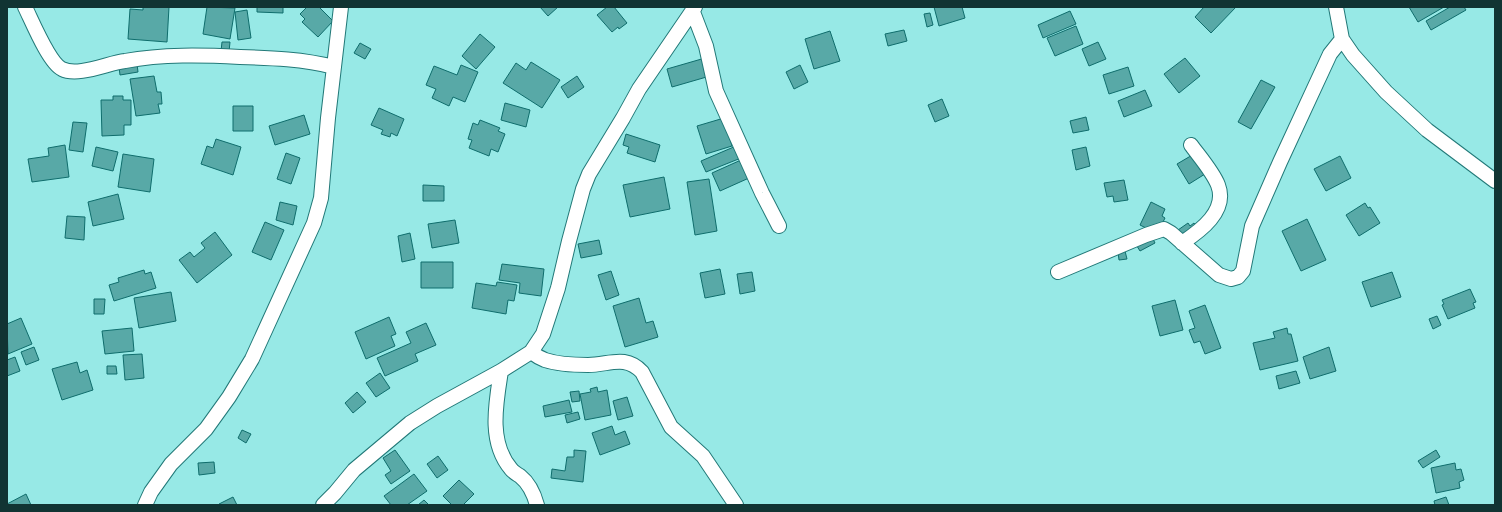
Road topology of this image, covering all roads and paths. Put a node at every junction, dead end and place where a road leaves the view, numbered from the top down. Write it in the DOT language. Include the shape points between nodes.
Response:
graph roads {
  1 [pos="25,7"];
  2 [pos="341,7"];
  3 [pos="1336,7"];
  4 [pos="694,9"];
  5 [pos="1342,38"];
  6 [pos="334,67"];
  7 [pos="1191,145"];
  8 [pos="1495,181"];
  9 [pos="779,226"];
  10 [pos="1182,243"];
  11 [pos="1058,272"];
  12 [pos="531,352"];
  13 [pos="501,371"];
  14 [pos="145,505"];
  15 [pos="323,505"];
  16 [pos="537,505"];
  17 [pos="736,505"];
  1 -- 6 [label="street" via="50,56 62,69 71,71 150,56 200,55 303,60"];
  2 -- 6 [label="street"];
  3 -- 5 [label="street"];
  4 -- 9 [label="street" via="706,46 716,91"];
  4 -- 12 [label="street" via="639,89 589,174 558,288 543,334"];
  5 -- 8 [label="street" via="1353,55 1386,92 1427,130"];
  5 -- 10 [label="street" via="1330,54 1252,226 1243,271 1238,278 1231,279 1219,275"];
  6 -- 14 [label="street" via="322,198 314,223 252,359 206,429 171,464"];
  7 -- 10 [label="street" via="1218,184 1220,203 1210,220"];
  10 -- 11 [label="street" via="1164,229"];
  12 -- 13 [label="street"];
  12 -- 17 [label="street" via="545,360 560,363 588,365 621,361 636,366 642,372 671,427 703,456"];
  13 -- 15 [label="street" via="410,423 354,470"];
  13 -- 16 [label="street" via="496,401 499,446 502,457 512,471 529,485"];
}
